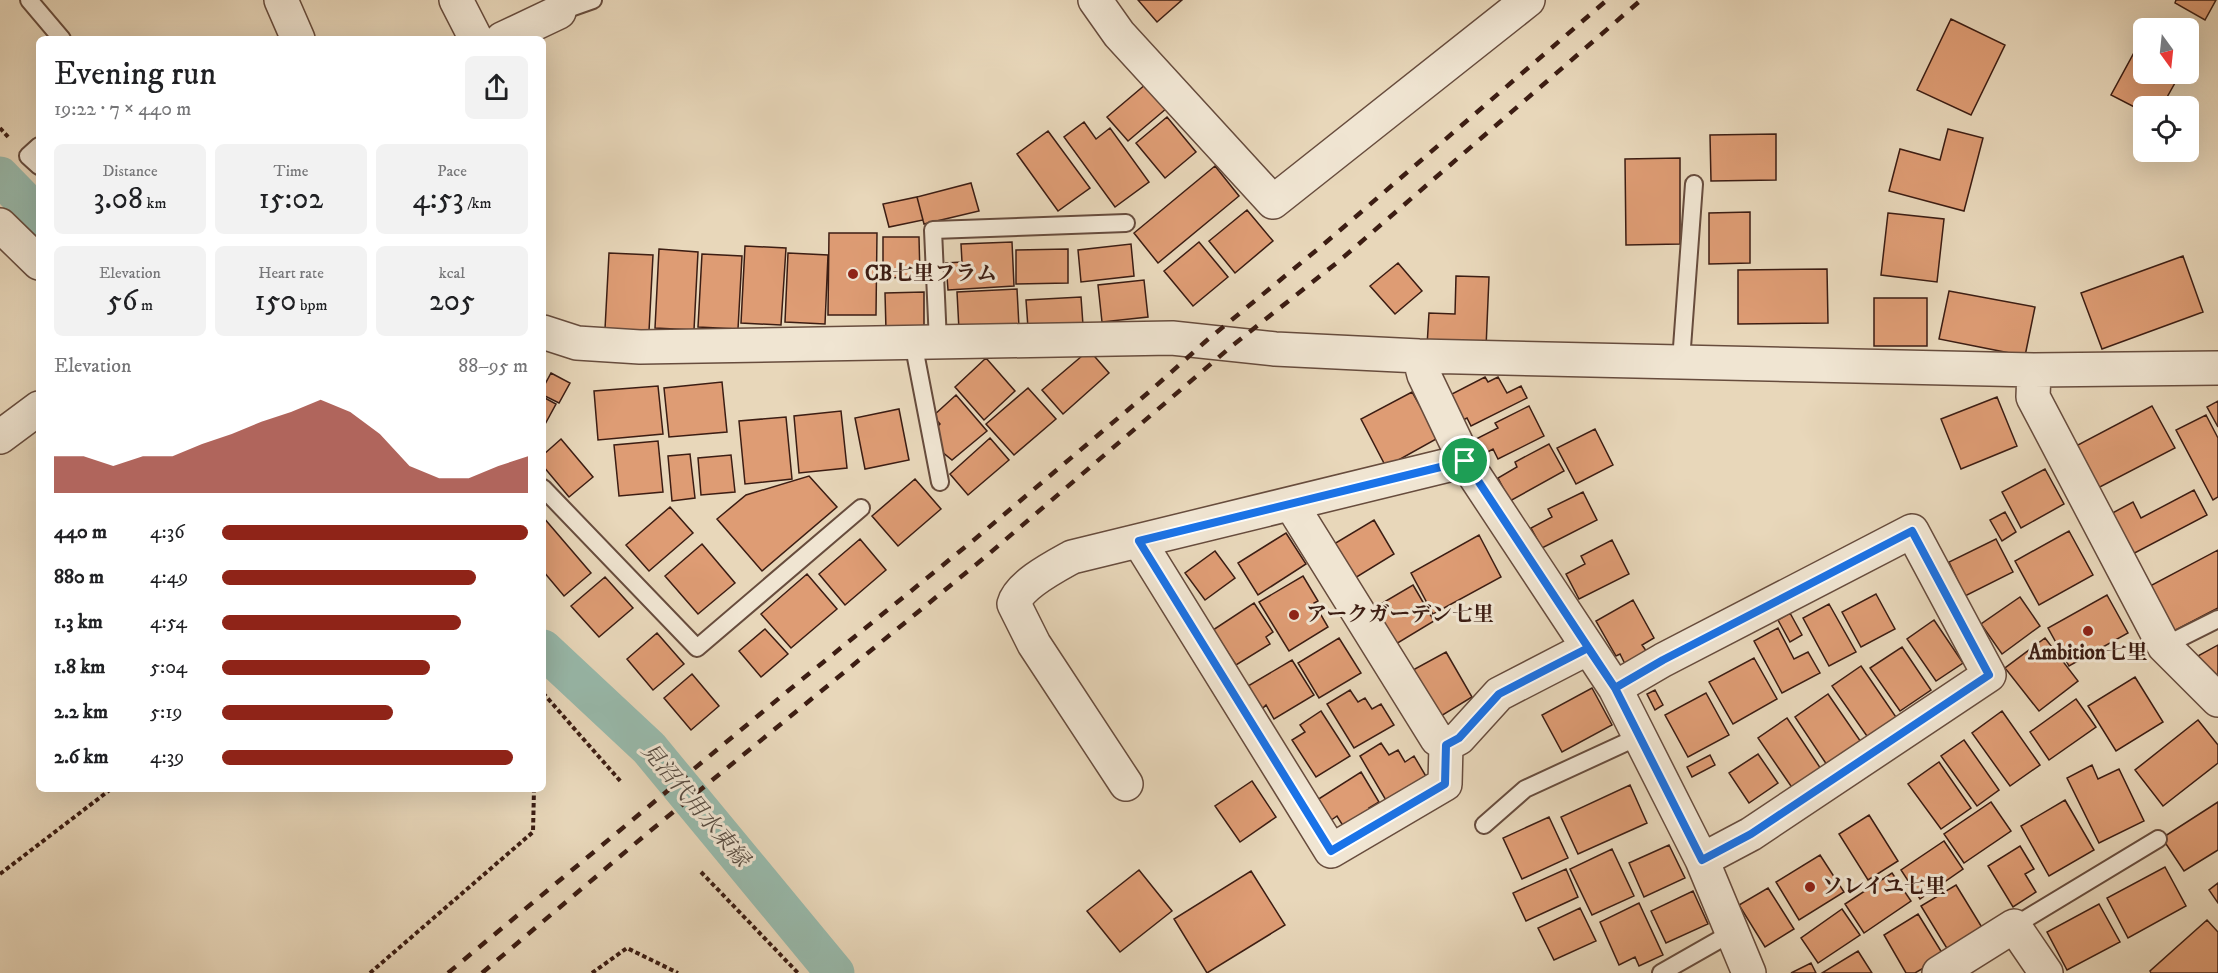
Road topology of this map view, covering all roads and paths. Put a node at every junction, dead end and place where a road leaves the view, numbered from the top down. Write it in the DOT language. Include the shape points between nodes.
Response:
graph roads {
  1 [pos="29,0"];
  2 [pos="281,0"];
  3 [pos="456,0"];
  4 [pos="593,0"];
  5 [pos="1095,0"];
  6 [pos="1528,0"];
  7 [pos="558,12"];
  8 [pos="59,36"];
  9 [pos="297,36"];
  10 [pos="474,36"];
  11 [pos="508,36"];
  12 [pos="36,149"];
  13 [pos="36,163"];
  14 [pos="1694,184"];
  15 [pos="1126,223"];
  16 [pos="0,225"];
  17 [pos="36,260"];
  18 [pos="546,333"];
  19 [pos="926,342"];
  20 [pos="1419,356"];
  21 [pos="1681,361"];
  22 [pos="2218,368"];
  23 [pos="2034,370"];
  24 [pos="36,410"];
  25 [pos="0,437"];
  26 [pos="1465,461"];
  27 [pos="940,482"];
  28 [pos="546,491"];
  29 [pos="1291,504"];
  30 [pos="861,508"];
  31 [pos="1139,541"];
  32 [pos="2218,619"];
  33 [pos="2164,646"];
  34 [pos="1588,648"];
  35 [pos="1615,688"];
  36 [pos="546,696"];
  37 [pos="2218,700"];
  38 [pos="1640,736"];
  39 [pos="1446,745"];
  40 [pos="622,783"];
  41 [pos="1126,784"];
  42 [pos="107,792"];
  43 [pos="534,792"];
  44 [pos="1484,825"];
  45 [pos="2158,839"];
  46 [pos="1702,860"];
  47 [pos="701,872"];
  48 [pos="0,874"];
  49 [pos="2014,926"];
  50 [pos="1733,932"];
  51 [pos="370,973"];
  52 [pos="592,973"];
  53 [pos="678,973"];
  54 [pos="798,973"];
  55 [pos="1660,973"];
  56 [pos="1749,973"];
  57 [pos="1939,973"];
  58 [pos="2046,973"];
  1 -- 8 [label="lane"];
  2 -- 9 [label="street"];
  3 -- 10 [label="street"];
  4 -- 7 [label="lane"];
  5 -- 6 [label="street" via="1119,34 1273,202"];
  7 -- 11 [label="street"];
  12 -- 13 [label="lane" via="28,156"];
  14 -- 21 [label="lane"];
  15 -- 19 [label="lane" via="933,230"];
  16 -- 17 [label="street"];
  18 -- 19 [label="street" via="577,343 640,348"];
  19 -- 20 [label="street" via="1172,338 1275,349"];
  19 -- 27 [label="lane"];
  20 -- 21 [label="street"];
  20 -- 26 [label="street" via="1424,375"];
  21 -- 23 [label="street"];
  22 -- 23 [label="street"];
  23 -- 33 [label="street" via="2033,397"];
  24 -- 25 [label="street"];
  26 -- 29 [label="street"];
  26 -- 34 [label="street"];
  28 -- 30 [label="lane" via="697,648"];
  29 -- 31 [label="street"];
  29 -- 39 [label="street" via="1437,739"];
  31 -- 39 [label="street" via="1331,851 1445,784"];
  31 -- 41 [label="street" via="1072,557 1016,595 1014,604 1034,644"];
  32 -- 33 [label="lane"];
  33 -- 37 [label="street"];
  34 -- 35 [label="street"];
  34 -- 39 [label="street" via="1499,694 1459,738"];
  35 -- 38 [label="street"];
  35 -- 46 [label="street" via="1912,531 1989,675 1751,834"];
  36 -- 40 [label="path"];
  38 -- 44 [label="lane" via="1525,789"];
  38 -- 46 [label="street"];
  42 -- 48 [label="path"];
  43 -- 51 [label="path" via="533,832"];
  45 -- 49 [label="lane"];
  46 -- 50 [label="street"];
  47 -- 54 [label="path"];
  49 -- 57 [label="street"];
  49 -- 58 [label="street"];
  50 -- 55 [label="lane"];
  50 -- 56 [label="street"];
  52 -- 53 [label="path" via="627,948"];
}
